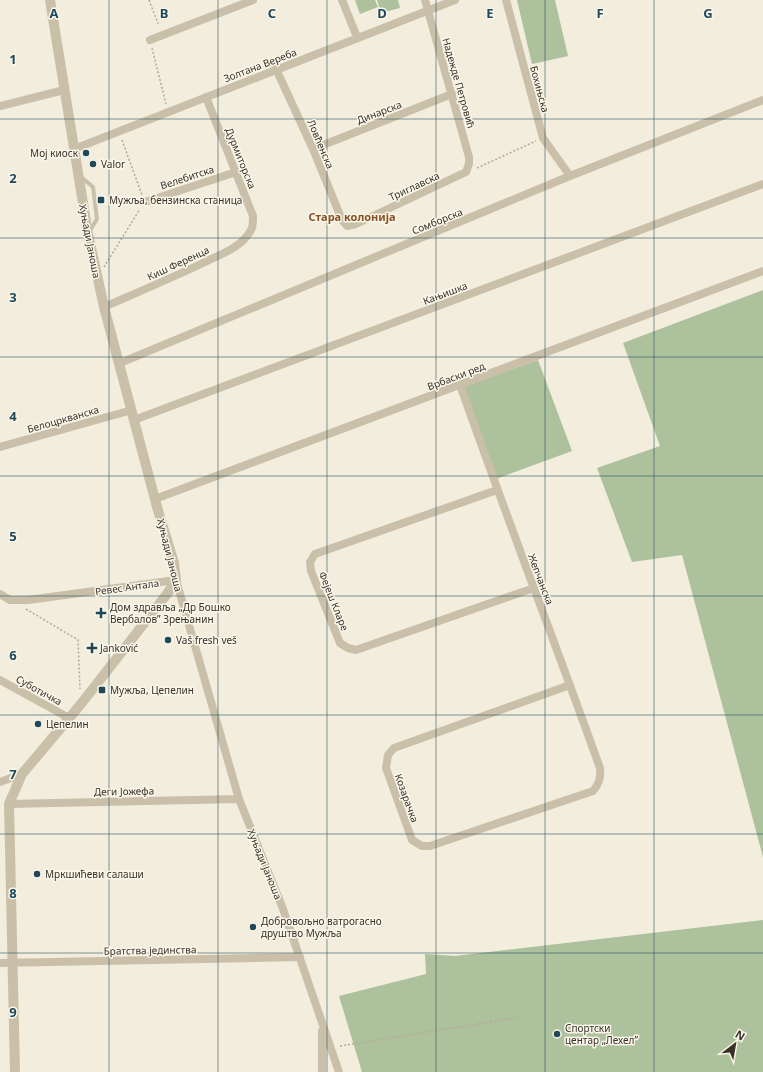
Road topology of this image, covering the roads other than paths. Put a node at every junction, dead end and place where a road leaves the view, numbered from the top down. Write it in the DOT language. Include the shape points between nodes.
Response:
graph roads {
  1 [pos="50,0"];
  2 [pos="253,0"];
  3 [pos="342,0"];
  4 [pos="425,0"];
  5 [pos="455,0"];
  6 [pos="506,0"];
  7 [pos="427,10"];
  8 [pos="357,37"];
  9 [pos="150,40"];
  10 [pos="276,69"];
  11 [pos="64,90"];
  12 [pos="452,94"];
  13 [pos="206,97"];
  14 [pos="763,100"];
  15 [pos="0,106"];
  16 [pos="74,149"];
  17 [pos="313,149"];
  18 [pos="236,172"];
  19 [pos="466,172"];
  20 [pos="570,176"];
  21 [pos="763,184"];
  22 [pos="145,202"];
  23 [pos="347,226"];
  24 [pos="254,227"];
  25 [pos="763,271"];
  26 [pos="104,307"];
  27 [pos="120,363"];
  28 [pos="460,385"];
  29 [pos="132,410"];
  30 [pos="134,420"];
  31 [pos="0,447"];
  32 [pos="497,490"];
  33 [pos="156,499"];
  34 [pos="176,580"];
  35 [pos="534,588"];
  36 [pos="0,594"];
  37 [pos="0,680"];
  38 [pos="570,685"];
  39 [pos="69,718"];
  40 [pos="22,774"];
  41 [pos="599,780"];
  42 [pos="0,782"];
  43 [pos="239,799"];
  44 [pos="9,804"];
  45 [pos="300,957"];
  46 [pos="0,962"];
  47 [pos="12,962"];
  48 [pos="322,1022"];
  49 [pos="15,1072"];
  50 [pos="322,1072"];
  51 [pos="339,1072"];
  1 -- 11 [label="street, Хуњади Јаноша"];
  2 -- 9 [label="street"];
  3 -- 8 [label="street"];
  4 -- 7 [label="street, Надежде Петровић"];
  5 -- 7 [label="street, Золтана Вереба"];
  6 -- 20 [label="street, Бохињска" via="543,138"];
  7 -- 8 [label="street, Золтана Вереба"];
  7 -- 12 [label="street, Надежде Петровић"];
  8 -- 10 [label="street, Золтана Вереба"];
  10 -- 13 [label="street, Золтана Вереба"];
  10 -- 17 [label="street, Ловћенска"];
  11 -- 15 [label="street"];
  11 -- 16 [label="street, Хуњади Јаноша"];
  12 -- 17 [label="street, Динарска"];
  12 -- 19 [label="street, Надежде Петровић" via="469,157"];
  13 -- 16 [label="street, Золтана Вереба"];
  13 -- 18 [label="street, Дурмиторска"];
  14 -- 20 [label="street, Сомборска"];
  16 -- 26 [label="street, Хуњади Јаноша" via="88,234"];
  17 -- 23 [label="street, Ловћенска" via="342,220"];
  18 -- 22 [label="street, Велебитска"];
  18 -- 24 [label="street, Дурмиторска" via="253,216"];
  19 -- 23 [label="street, Триглавска"];
  20 -- 27 [label="street, Сомборска"];
  21 -- 30 [label="street, Кањишка"];
  24 -- 26 [label="street, Киш Ференца" via="247,237 229,250"];
  25 -- 28 [label="street, Врбаски ред"];
  26 -- 27 [label="street, Хуњади Јаноша"];
  27 -- 29 [label="street, Хуњади Јаноша"];
  28 -- 32 [label="street, Жепчанска"];
  28 -- 33 [label="street, Врбаски ред"];
  29 -- 30 [label="street, Хуњади Јаноша"];
  29 -- 31 [label="street, Белоцркванска"];
  30 -- 33 [label="street, Хуњади Јаноша"];
  32 -- 35 [label="street, Жепчанска"];
  32 -- 35 [label="street, Фејеш Кларе" via="315,554 310,562 311,571 340,642 345,647 356,650"];
  33 -- 34 [label="street, Хуњади Јаноша" via="174,563"];
  34 -- 36 [label="street, Ревес Антала" via="28,600 10,600"];
  34 -- 39 [label="street, Ревес Антала"];
  34 -- 43 [label="street, Хуњади Јаноша"];
  35 -- 38 [label="street, Жепчанска"];
  37 -- 39 [label="street, Суботичка"];
  38 -- 41 [label="street, Жепчанска" via="600,768"];
  38 -- 41 [label="street, Козарачка" via="394,748 388,755 386,768 412,840 425,846 593,791"];
  39 -- 40 [label="street, Ревес Антала"];
  40 -- 42 [label="street"];
  40 -- 44 [label="street, Ревес Антала"];
  43 -- 44 [label="street, Деги Јожефа"];
  43 -- 45 [label="street, Хуњади Јаноша"];
  44 -- 47 [label="street"];
  45 -- 47 [label="street, Братства јединства"];
  45 -- 48 [label="street, Хуњади Јаноша"];
  46 -- 47 [label="street, Братства јединства"];
  47 -- 49 [label="street"];
  48 -- 50 [label="street"];
  48 -- 51 [label="street, Хуњади Јаноша"];
}
